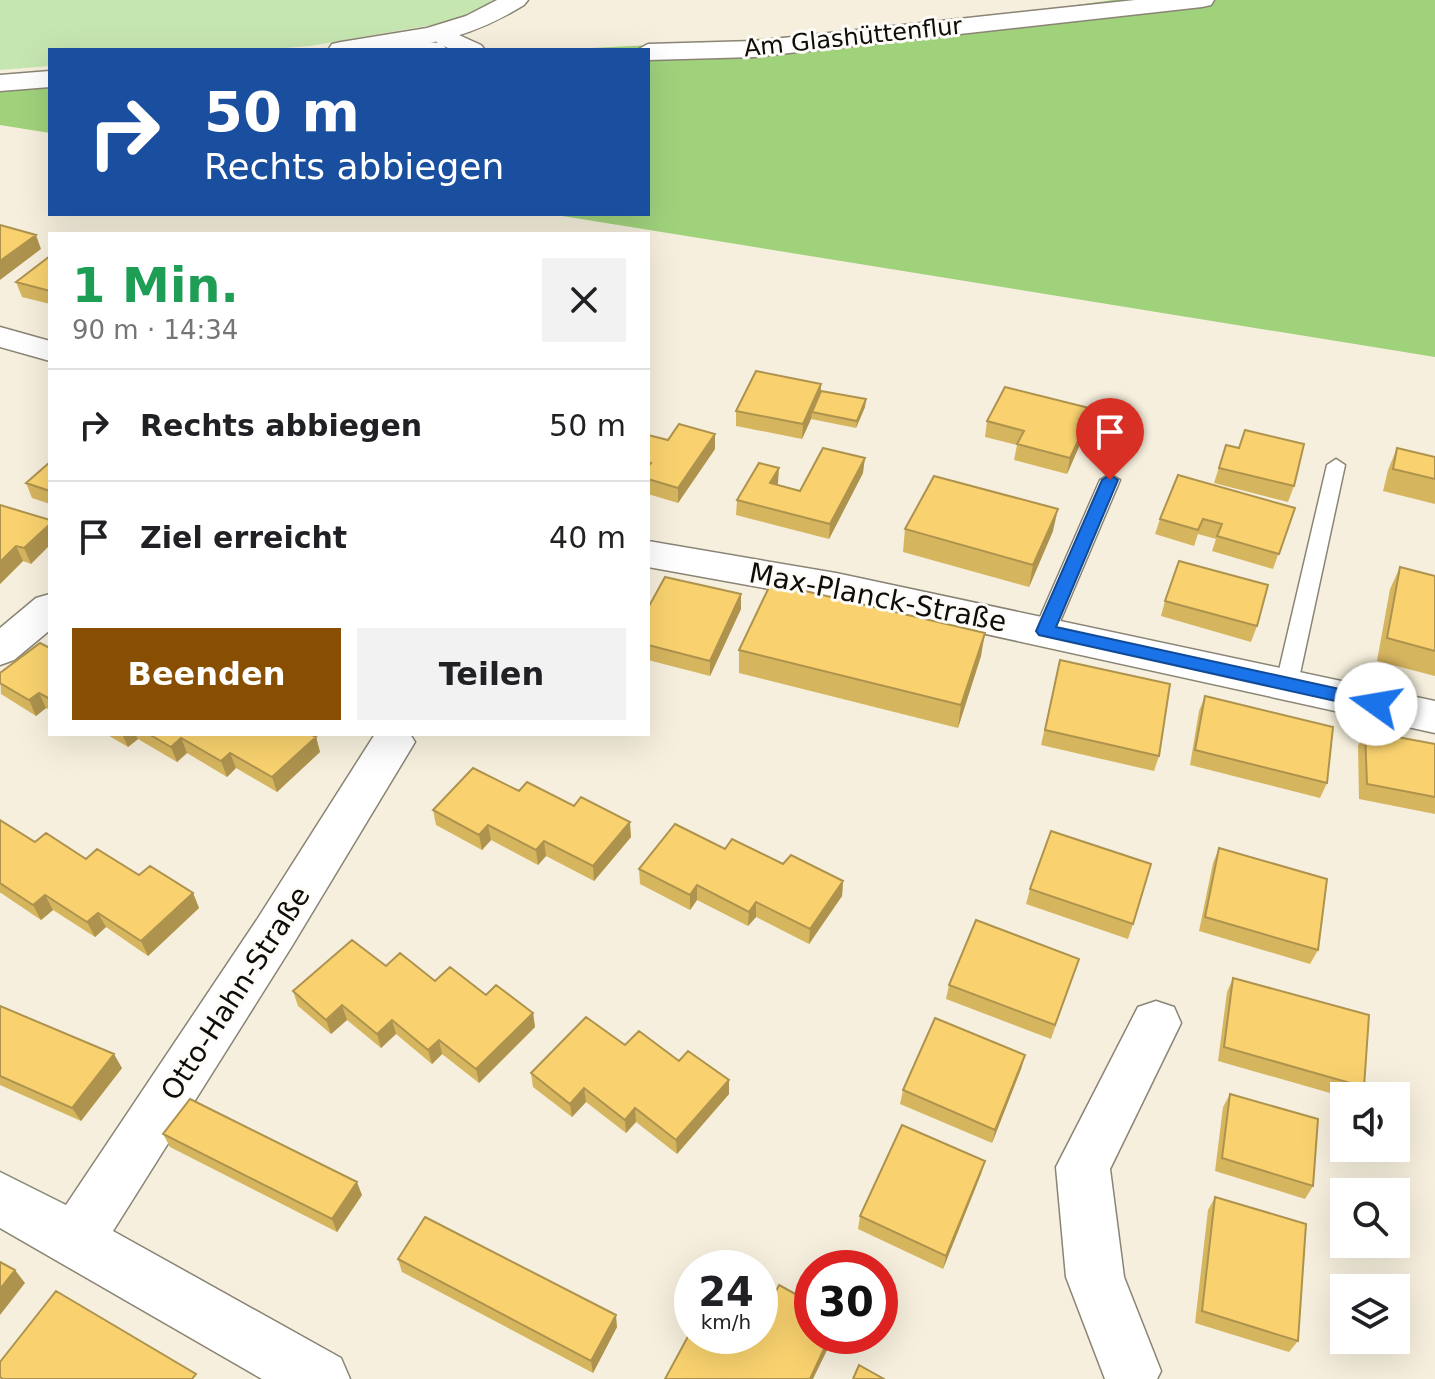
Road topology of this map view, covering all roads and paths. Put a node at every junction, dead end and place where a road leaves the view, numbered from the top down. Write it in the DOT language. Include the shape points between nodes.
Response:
graph roads {
  1 [pos="515,0"];
  2 [pos="1202,0"];
  3 [pos="437,42"];
  4 [pos="358,48"];
  5 [pos="463,48"];
  6 [pos="650,52"];
  7 [pos="48,79"];
  8 [pos="0,83"];
  9 [pos="0,337"];
  10 [pos="48,350"];
  11 [pos="1336,465"];
  12 [pos="1110,480"];
  13 [pos="650,554"];
  14 [pos="48,610"];
  15 [pos="1045,631"];
  16 [pos="0,650"];
  17 [pos="1287,683"];
  18 [pos="1435,717"];
  19 [pos="393,742"];
  20 [pos="1156,1023"];
  21 [pos="0,1198"];
  22 [pos="74,1242"];
  23 [pos="1136,1376"];
  24 [pos="320,1379"];
  1 -- 3 [label="street"];
  2 -- 6 [label="street, Am Glashüttenflur" via="754,49"];
  3 -- 4 [label="street"];
  3 -- 5 [label="street"];
  7 -- 8 [label="street"];
  9 -- 10 [label="street"];
  11 -- 17 [label="lane"];
  12 -- 15 [label="lane"];
  13 -- 15 [label="street, Max-Planck-Straße"];
  14 -- 16 [label="street"];
  15 -- 17 [label="street, Max-Planck-Straße"];
  17 -- 18 [label="street, Max-Planck-Straße"];
  19 -- 22 [label="street, Otto-Hahn-Straße"];
  20 -- 23 [label="street" via="1083,1167 1095,1277"];
  21 -- 22 [label="street"];
  22 -- 24 [label="street"];
}
